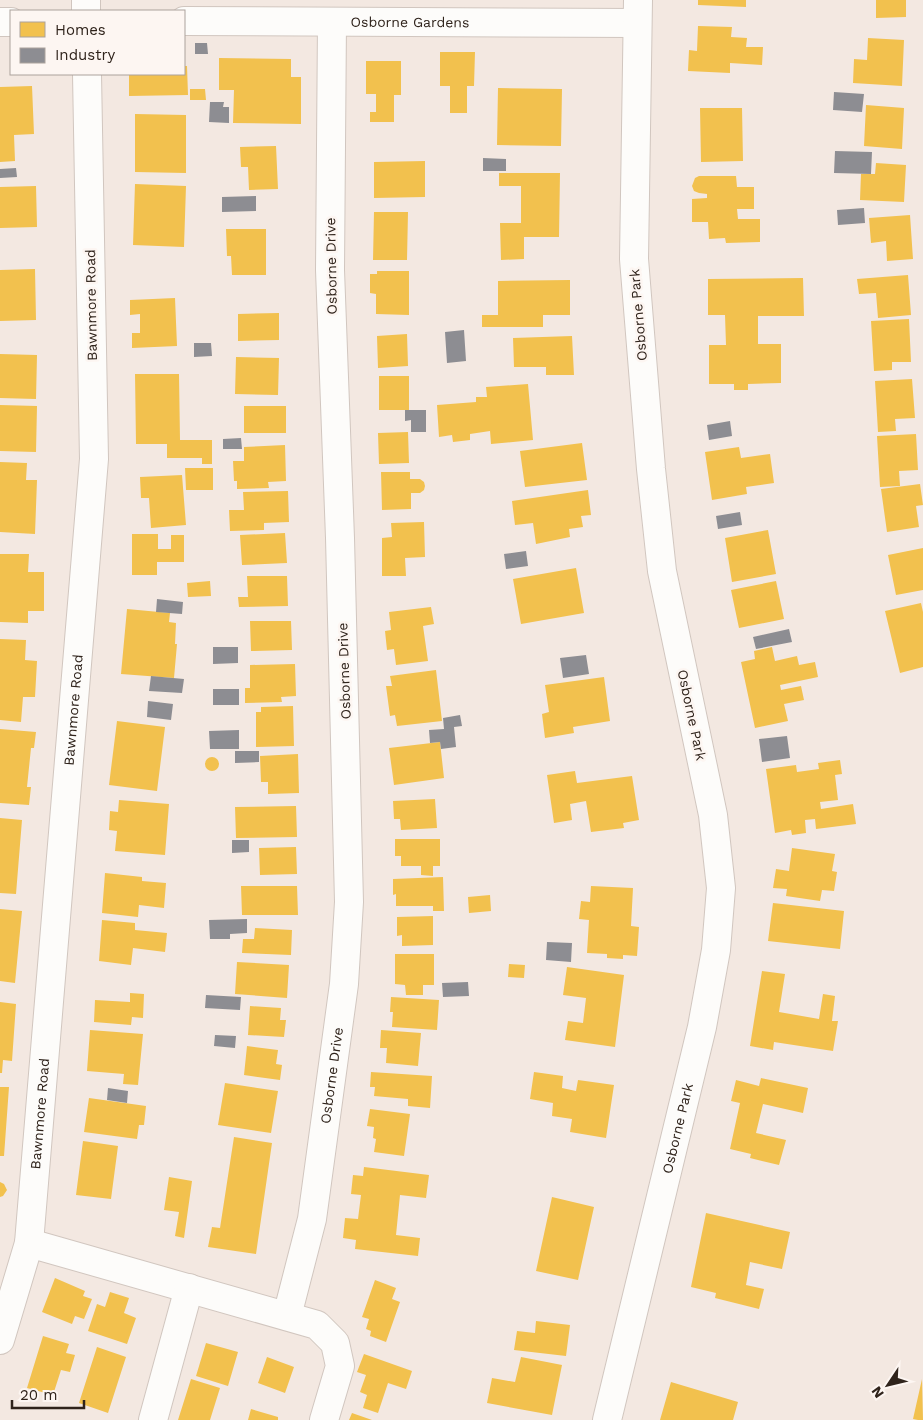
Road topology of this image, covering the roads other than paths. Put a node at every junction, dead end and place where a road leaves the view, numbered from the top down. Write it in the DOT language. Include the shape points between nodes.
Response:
graph roads {
  1 [pos="638,11"];
  2 [pos="185,21"];
  3 [pos="332,22"];
  4 [pos="87,75"];
  5 [pos="29,1243"];
  6 [pos="189,1288"];
  7 [pos="287,1316"];
  8 [pos="0,1340"];
  9 [pos="153,1420"];
  10 [pos="324,1420"];
  11 [pos="608,1420"];
  1 -- 3 [label="street, Osborne Gardens"];
  1 -- 11 [label="street, Osborne Park" via="634,259 651,470 662,571 713,815 721,888 716,950 702,1027"];
  2 -- 3 [label="street, Osborne Gardens"];
  3 -- 7 [label="street, Osborne Drive" via="330,270 349,902 344,984 312,1219"];
  4 -- 5 [label="street, Bawnmore Road" via="94,459"];
  5 -- 6 [label="street"];
  5 -- 8 [label="street, Bawnmore Road"];
  6 -- 7 [label="street"];
  6 -- 9 [label="street"];
  7 -- 10 [label="street" via="317,1326 334,1343 340,1366"];
}
